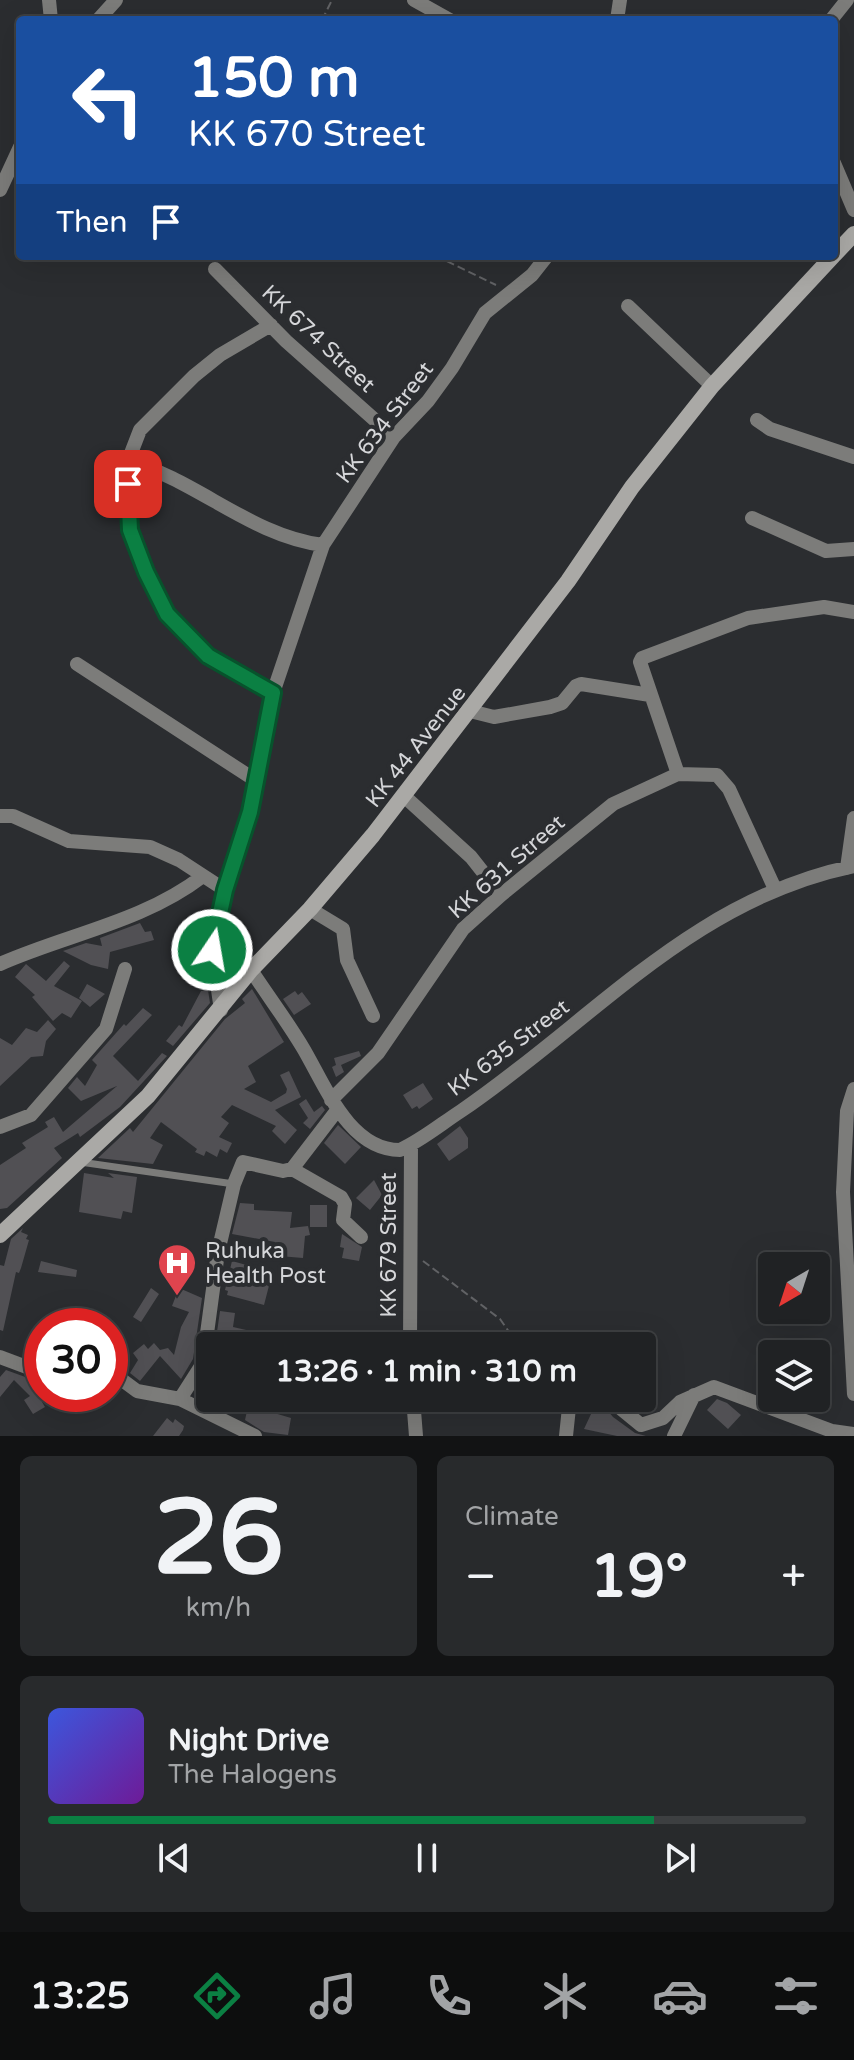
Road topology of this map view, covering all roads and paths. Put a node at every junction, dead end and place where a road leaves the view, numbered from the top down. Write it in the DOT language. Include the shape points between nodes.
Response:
graph roads {
  1 [pos="116,0"];
  2 [pos="414,0"];
  3 [pos="847,0"];
  4 [pos="102,16"];
  5 [pos="443,16"];
  6 [pos="834,16"];
  7 [pos="16,156"];
  8 [pos="838,172"];
  9 [pos="0,190"];
  10 [pos="854,210"];
  11 [pos="854,234"];
  12 [pos="838,250"];
  13 [pos="444,260"];
  14 [pos="544,260"];
  15 [pos="828,260"];
  16 [pos="215,269"];
  17 [pos="512,291"];
  18 [pos="628,306"];
  19 [pos="271,325"];
  20 [pos="712,386"];
  21 [pos="757,420"];
  22 [pos="394,437"];
  23 [pos="854,457"];
  24 [pos="128,461"];
  25 [pos="752,518"];
  26 [pos="323,545"];
  27 [pos="854,549"];
  28 [pos="854,612"];
  29 [pos="77,664"];
  30 [pos="273,693"];
  31 [pos="650,695"];
  32 [pos="470,711"];
  33 [pos="678,774"];
  34 [pos="255,780"];
  35 [pos="404,796"];
  36 [pos="0,816"];
  37 [pos="854,818"];
  38 [pos="850,867"];
  39 [pos="203,876"];
  40 [pos="775,889"];
  41 [pos="225,890"];
  42 [pos="501,895"];
  43 [pos="310,909"];
  44 [pos="0,964"];
  45 [pos="125,969"];
  46 [pos="251,970"];
  47 [pos="221,1010"];
  48 [pos="373,1016"];
  49 [pos="852,1093"];
  50 [pos="335,1104"];
  51 [pos="0,1127"];
  52 [pos="411,1145"];
  53 [pos="78,1162"];
  54 [pos="292,1169"];
  55 [pos="234,1184"];
  56 [pos="0,1235"];
  57 [pos="361,1237"];
  58 [pos="412,1253"];
  59 [pos="410,1332"];
  60 [pos="509,1332"];
  61 [pos="0,1357"];
  62 [pos="24,1366"];
  63 [pos="128,1384"];
  64 [pos="854,1394"];
  65 [pos="694,1395"];
  66 [pos="180,1399"];
  67 [pos="414,1412"];
  68 [pos="569,1412"];
  69 [pos="625,1412"];
  70 [pos="854,1434"];
  71 [pos="255,1436"];
  72 [pos="416,1436"];
  73 [pos="566,1436"];
  74 [pos="674,1436"];
  1 -- 4 [label="street"];
  2 -- 5 [label="street"];
  3 -- 6 [label="street"];
  7 -- 9 [label="street"];
  8 -- 10 [label="street"];
  11 -- 12 [label="main road, KK 44 Avenue"];
  13 -- 17 [label="path"];
  14 -- 17 [label="street, KK 634 Street"];
  15 -- 20 [label="main road, KK 44 Avenue"];
  16 -- 19 [label="street, KK 674 Street"];
  17 -- 22 [label="street, KK 634 Street" via="485,313 428,401"];
  18 -- 20 [label="street"];
  19 -- 22 [label="street, KK 674 Street"];
  19 -- 24 [label="street" via="220,355 171,397 140,430"];
  20 -- 32 [label="main road, KK 44 Avenue"];
  21 -- 23 [label="street"];
  22 -- 26 [label="street, KK 634 Street"];
  24 -- 26 [label="street" via="158,470 281,537"];
  24 -- 30 [label="street" via="130,530 167,614 208,656"];
  25 -- 27 [label="street" via="826,551"];
  26 -- 30 [label="street, KK 634 Street"];
  28 -- 31 [label="street" via="824,607 748,618 647,655 640,662"];
  29 -- 34 [label="street"];
  30 -- 34 [label="street, KK 634 Street"];
  31 -- 32 [label="street" via="581,684 550,707 494,717"];
  31 -- 33 [label="street"];
  32 -- 35 [label="main road, KK 44 Avenue"];
  33 -- 40 [label="street, KK 631 Street" via="724,779"];
  33 -- 42 [label="street, KK 631 Street" via="613,804"];
  34 -- 41 [label="street, KK 634 Street"];
  35 -- 42 [label="street" via="471,857"];
  35 -- 43 [label="main road, KK 44 Avenue"];
  36 -- 39 [label="street" via="13,816 69,841 150,847"];
  37 -- 38 [label="street"];
  38 -- 40 [label="street, KK 635 Street"];
  39 -- 41 [label="street"];
  39 -- 44 [label="street" via="132,917 47,943"];
  40 -- 52 [label="street, KK 635 Street" via="714,919 647,965 513,1076"];
  41 -- 47 [label="street, KK 634 Street" via="212,950"];
  42 -- 50 [label="street, KK 631 Street" via="463,929 378,1053"];
  43 -- 46 [label="main road, KK 44 Avenue"];
  43 -- 48 [label="street" via="343,929 347,960"];
  45 -- 51 [label="street" via="106,1029 31,1115"];
  46 -- 47 [label="main road, KK 44 Avenue"];
  46 -- 50 [label="street"];
  47 -- 53 [label="main road, KK 44 Avenue" via="148,1096"];
  49 -- 64 [label="street" via="844,1134 843,1192"];
  50 -- 52 [label="street" via="363,1138 384,1150"];
  50 -- 54 [label="street, KK 631 Street"];
  52 -- 58 [label="street, KK 679 Street"];
  53 -- 55 [label="lane"];
  53 -- 56 [label="main road, KK 44 Avenue"];
  54 -- 55 [label="street" via="243,1162"];
  54 -- 57 [label="street" via="341,1197 343,1220"];
  55 -- 66 [label="street" via="218,1252 203,1363"];
  58 -- 59 [label="street, KK 679 Street"];
  58 -- 60 [label="path" via="500,1319"];
  61 -- 62 [label="street"];
  63 -- 66 [label="street"];
  65 -- 69 [label="street" via="663,1418 641,1425"];
  65 -- 70 [label="street" via="714,1387 832,1431"];
  65 -- 74 [label="street"];
  66 -- 71 [label="street"];
  67 -- 72 [label="street"];
  68 -- 73 [label="street"];
}
